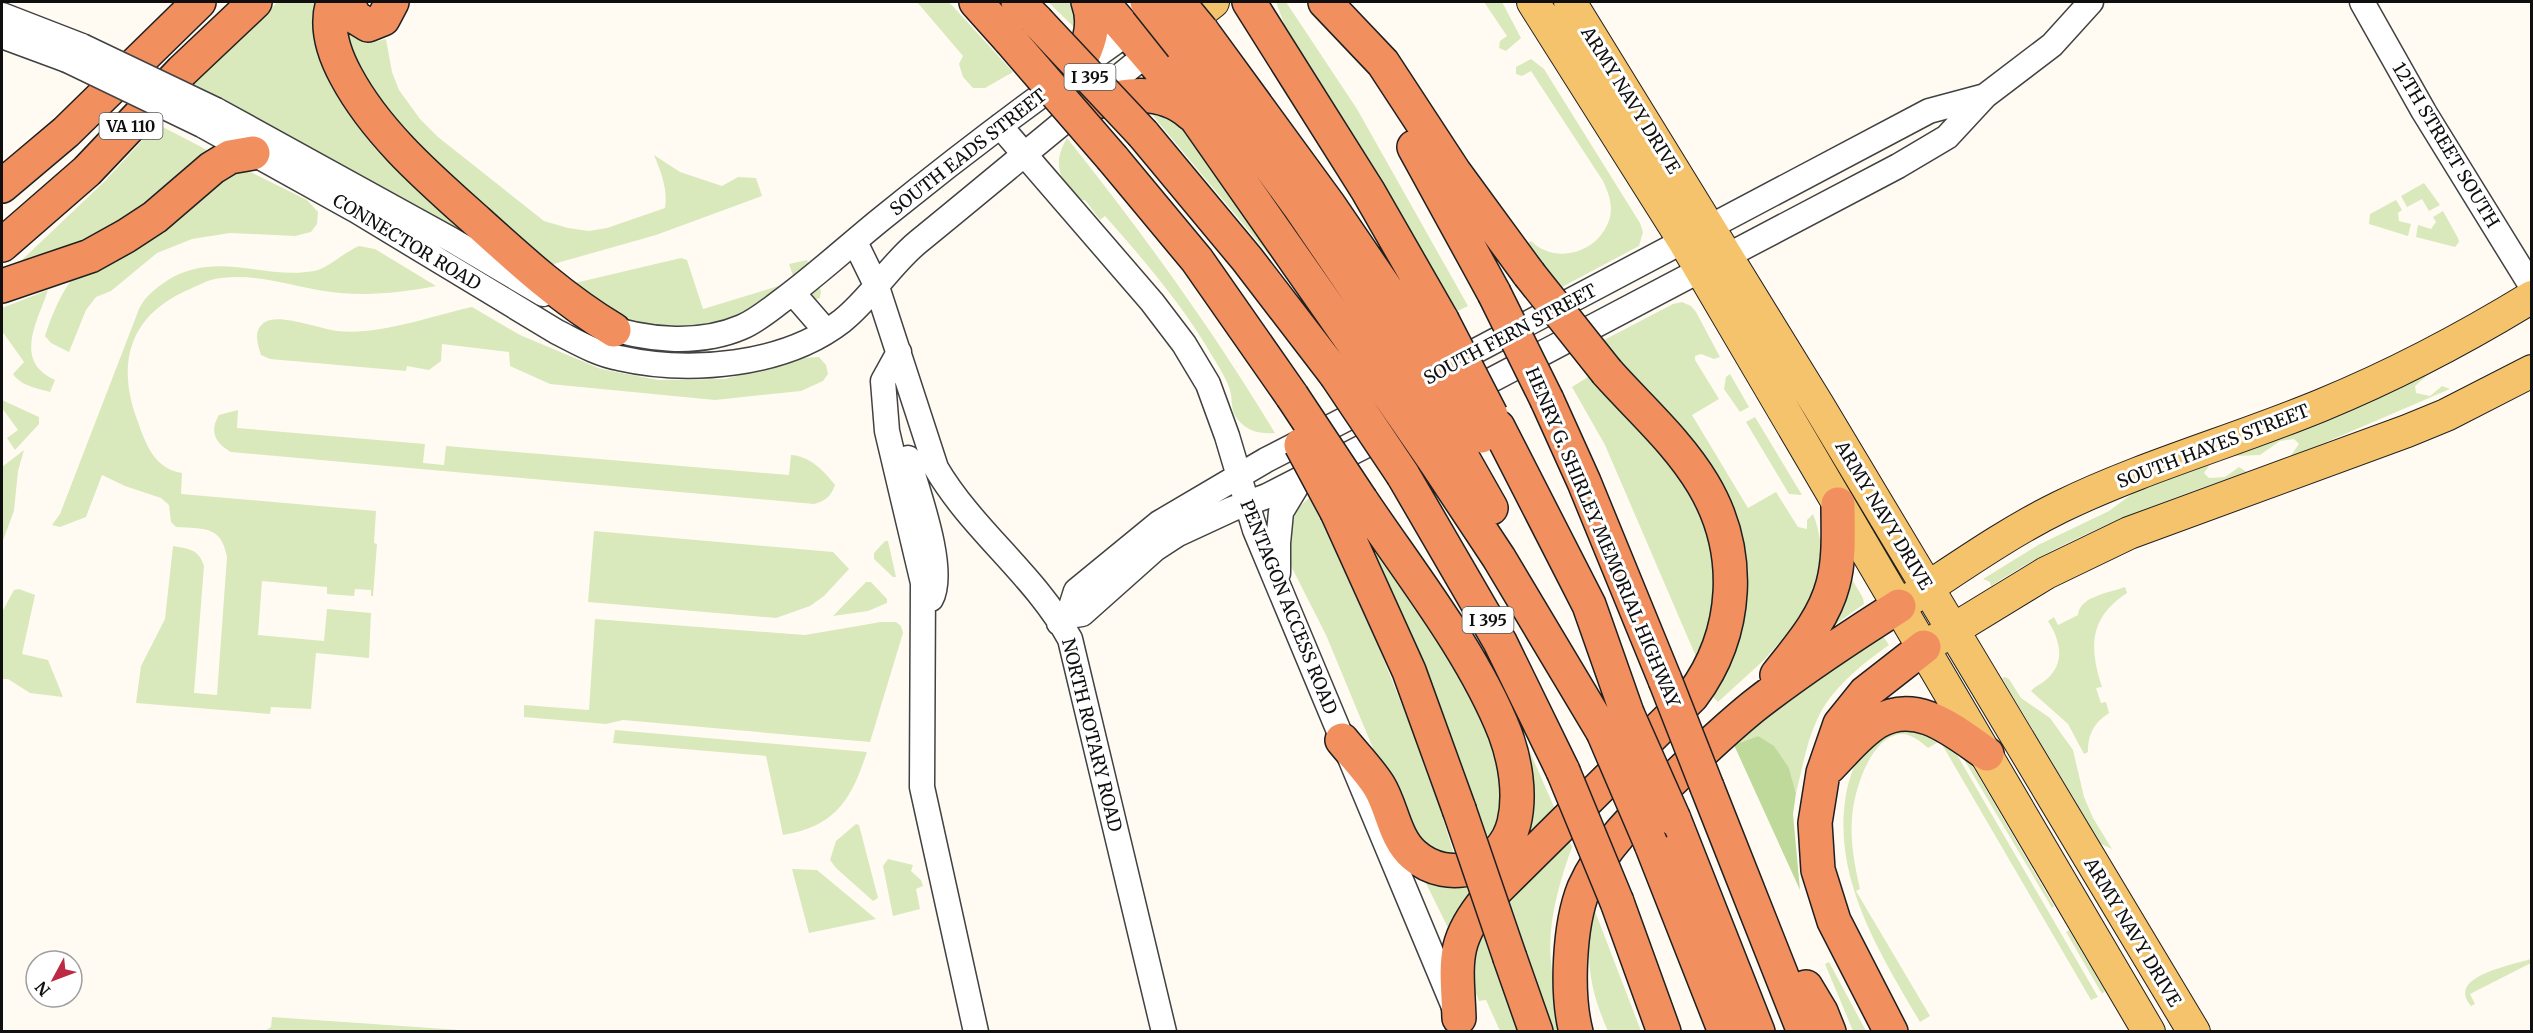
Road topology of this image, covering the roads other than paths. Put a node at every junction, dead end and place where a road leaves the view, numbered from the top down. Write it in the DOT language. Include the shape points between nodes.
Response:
graph roads {
  1 [pos="180,2"];
  2 [pos="199,2"];
  3 [pos="255,2"];
  4 [pos="333,2"];
  5 [pos="347,2"];
  6 [pos="392,2"];
  7 [pos="976,2"];
  8 [pos="1088,2"];
  9 [pos="1102,2"];
  10 [pos="1147,2"];
  11 [pos="1170,2"];
  12 [pos="1178,2"];
  13 [pos="1249,2"];
  14 [pos="1301,2"];
  15 [pos="1324,2"];
  16 [pos="1533,2"];
  17 [pos="1570,2"];
  18 [pos="2091,2"];
  19 [pos="2362,2"];
  20 [pos="1027,11"];
  21 [pos="2,15"];
  22 [pos="1199,26"];
  23 [pos="2,36"];
  24 [pos="1137,44"];
  25 [pos="74,53"];
  26 [pos="1077,68"];
  27 [pos="1376,85"];
  28 [pos="1985,96"];
  29 [pos="1088,104"];
  30 [pos="89,110"];
  31 [pos="209,117"];
  32 [pos="1198,121"];
  33 [pos="1000,126"];
  34 [pos="971,148"];
  35 [pos="253,153"];
  36 [pos="1025,155"];
  37 [pos="2,186"];
  38 [pos="1697,234"];
  39 [pos="855,242"];
  40 [pos="2,244"];
  41 [pos="1714,263"];
  42 [pos="2,286"];
  43 [pos="877,287"];
  44 [pos="2532,287"];
  45 [pos="793,293"];
  46 [pos="2532,297"];
  47 [pos="582,314"];
  48 [pos="614,330"];
  49 [pos="826,331"];
  50 [pos="1417,332"];
  51 [pos="899,352"];
  52 [pos="2532,371"];
  53 [pos="1467,443"];
  54 [pos="1239,476"];
  55 [pos="1301,479"];
  56 [pos="1246,504"];
  57 [pos="1838,504"];
  58 [pos="1349,506"];
  59 [pos="1927,588"];
  60 [pos="1280,591"];
  61 [pos="1899,606"];
  62 [pos="1064,620"];
  63 [pos="1938,639"];
  64 [pos="1752,708"];
  65 [pos="1615,722"];
  66 [pos="1342,740"];
  67 [pos="1987,754"];
  68 [pos="1823,772"];
  69 [pos="1748,890"];
  70 [pos="1572,957"];
  71 [pos="1462,1025"];
  72 [pos="976,1032"];
  73 [pos="1164,1032"];
  74 [pos="1536,1032"];
  75 [pos="1576,1032"];
  76 [pos="1593,1032"];
  77 [pos="1664,1032"];
  78 [pos="1725,1032"];
  79 [pos="1758,1032"];
  80 [pos="1804,1032"];
  81 [pos="1829,1032"];
  82 [pos="1891,1032"];
  83 [pos="2149,1032"];
  84 [pos="2194,1032"];
  1 -- 30 [label="highway"];
  2 -- 30 [label="highway, VA 110"];
  3 -- 40 [label="highway, VA 110" via="182,71 87,171"];
  4 -- 47 [label="highway" via="330,24 336,54 362,102 409,157"];
  5 -- 6 [label="highway" via="354,17 368,25 383,19"];
  7 -- 58 [label="highway, bridge" via="1120,168 1285,400"];
  8 -- 26 [label="highway" via="1092,32"];
  9 -- 24 [label="highway"];
  10 -- 22 [label="highway, bridge"];
  11 -- 24 [label="main road, SOUTH EADS STREET"];
  12 -- 22 [label="highway, bridge"];
  13 -- 50 [label="highway" via="1368,191"];
  14 -- 27 [label="highway"];
  15 -- 27 [label="highway, HENRY G. SHIRLEY MEMORIAL HIGHWAY"];
  15 -- 71 [label="highway, bridge" via="1383,63 1455,173 1529,274 1607,372 1687,462 1710,498 1724,531 1730,566 1727,621 1716,655 1692,696 1487,899 1468,924 1458,956"];
  16 -- 38 [label="main road, ARMY NAVY DRIVE"];
  17 -- 38 [label="main road, ARMY NAVY DRIVE"];
  18 -- 28 [label="street, SOUTH FERN STREET" via="2052,45"];
  19 -- 44 [label="street, 12TH STREET SOUTH" via="2424,112"];
  20 -- 77 [label="highway, I 395, bridge" via="1143,134 1247,259 1336,375 1403,475 1500,642 1563,771 1617,902"];
  21 -- 25 [label="street, CONNECTOR ROAD"];
  22 -- 24 [label="main road, SOUTH EADS STREET"];
  22 -- 50 [label="highway" via="1299,206"];
  23 -- 25 [label="street, CONNECTOR ROAD"];
  24 -- 26 [label="street, SOUTH EADS STREET"];
  24 -- 29 [label="street, SOUTH EADS STREET"];
  24 -- 32 [label="highway"];
  25 -- 31 [label="street, CONNECTOR ROAD, bridge"];
  26 -- 33 [label="street, SOUTH EADS STREET"];
  27 -- 69 [label="highway, HENRY G. SHIRLEY MEMORIAL HIGHWAY, bridge" via="1436,186 1547,400 1584,482"];
  28 -- 38 [label="street, SOUTH FERN STREET" via="1929,111"];
  28 -- 41 [label="street, SOUTH FERN STREET" via="1947,137"];
  29 -- 32 [label="highway" via="1116,96 1157,96 1176,104"];
  29 -- 36 [label="street, SOUTH EADS STREET"];
  30 -- 37 [label="highway, VA 110"];
  31 -- 35 [label="street, CONNECTOR ROAD"];
  31 -- 47 [label="street, CONNECTOR ROAD" via="452,240"];
  32 -- 53 [label="highway, bridge" via="1365,360"];
  33 -- 34 [label="street, SOUTH EADS STREET"];
  33 -- 36 [label="street, PENTAGON ACCESS ROAD"];
  34 -- 36 [label="street"];
  34 -- 39 [label="street, SOUTH EADS STREET"];
  35 -- 42 [label="highway" via="230,157 212,168 155,217 108,246"];
  35 -- 49 [label="street, CONNECTOR ROAD" via="556,332 618,358 707,366 766,355"];
  36 -- 43 [label="street, SOUTH EADS STREET" via="909,250"];
  36 -- 54 [label="street, PENTAGON ACCESS ROAD" via="1152,302 1197,363 1212,394"];
  38 -- 41 [label="main road, ARMY NAVY DRIVE"];
  38 -- 54 [label="street, SOUTH FERN STREET"];
  39 -- 43 [label="street, NORTH ROTARY ROAD"];
  39 -- 45 [label="street"];
  41 -- 55 [label="street, SOUTH FERN STREET"];
  41 -- 57 [label="main road, ARMY NAVY DRIVE"];
  41 -- 59 [label="main road, ARMY NAVY DRIVE"];
  43 -- 49 [label="street, CONNECTOR ROAD"];
  43 -- 51 [label="street, NORTH ROTARY ROAD"];
  45 -- 48 [label="street" via="743,326 724,333 679,339"];
  45 -- 49 [label="street"];
  46 -- 59 [label="main road, SOUTH HAYES STREET" via="2429,355 2321,406 2194,451 2059,507"];
  47 -- 48 [label="highway"];
  50 -- 53 [label="highway, bridge"];
  50 -- 53 [label="highway, bridge"];
  51 -- 62 [label="street, NORTH ROTARY ROAD" via="936,468 951,495"];
  51 -- 72 [label="street" via="883,381 887,431 923,584 922,787"];
  52 -- 63 [label="main road" via="2407,431 2129,533 2046,573"];
  53 -- 65 [label="highway" via="1499,558"];
  53 -- 65 [label="highway" via="1589,605"];
  54 -- 56 [label="street, PENTAGON ACCESS ROAD"];
  54 -- 62 [label="street, SOUTH FERN STREET" via="1159,523 1131,545 1076,591"];
  55 -- 56 [label="street, SOUTH FERN STREET"];
  55 -- 60 [label="street" via="1280,521"];
  56 -- 60 [label="street, PENTAGON ACCESS ROAD"];
  56 -- 62 [label="street, SOUTH FERN STREET" via="1178,534 1155,549 1082,614"];
  57 -- 61 [label="main road, ARMY NAVY DRIVE"];
  57 -- 64 [label="highway" via="1835,573 1825,608"];
  58 -- 66 [label="highway" via="1463,653 1487,694 1505,735 1515,773 1514,823 1504,846 1488,861 1462,872 1425,862 1405,845 1379,786"];
  58 -- 74 [label="highway, bridge"];
  59 -- 61 [label="main road, SOUTH HAYES STREET"];
  59 -- 63 [label="main road, ARMY NAVY DRIVE"];
  60 -- 66 [label="street, PENTAGON ACCESS ROAD"];
  61 -- 63 [label="main road, ARMY NAVY DRIVE"];
  61 -- 64 [label="highway"];
  62 -- 73 [label="street, NORTH ROTARY ROAD" via="1076,655"];
  63 -- 67 [label="main road, ARMY NAVY DRIVE"];
  63 -- 68 [label="highway" via="1856,703 1834,737"];
  63 -- 84 [label="main road, ARMY NAVY DRIVE"];
  64 -- 70 [label="highway" via="1652,800 1597,865 1579,905"];
  65 -- 78 [label="highway, bridge" via="1651,844"];
  65 -- 79 [label="highway, bridge" via="1674,819"];
  66 -- 71 [label="street, PENTAGON ACCESS ROAD"];
  67 -- 68 [label="highway" via="1935,720 1906,713 1870,727"];
  67 -- 83 [label="main road, ARMY NAVY DRIVE"];
  68 -- 82 [label="highway" via="1815,823 1824,894 1847,950"];
  69 -- 80 [label="highway, HENRY G. SHIRLEY MEMORIAL HIGHWAY"];
  69 -- 81 [label="highway"];
  70 -- 75 [label="highway" via="1570,1004"];
  70 -- 76 [label="highway"];
}
